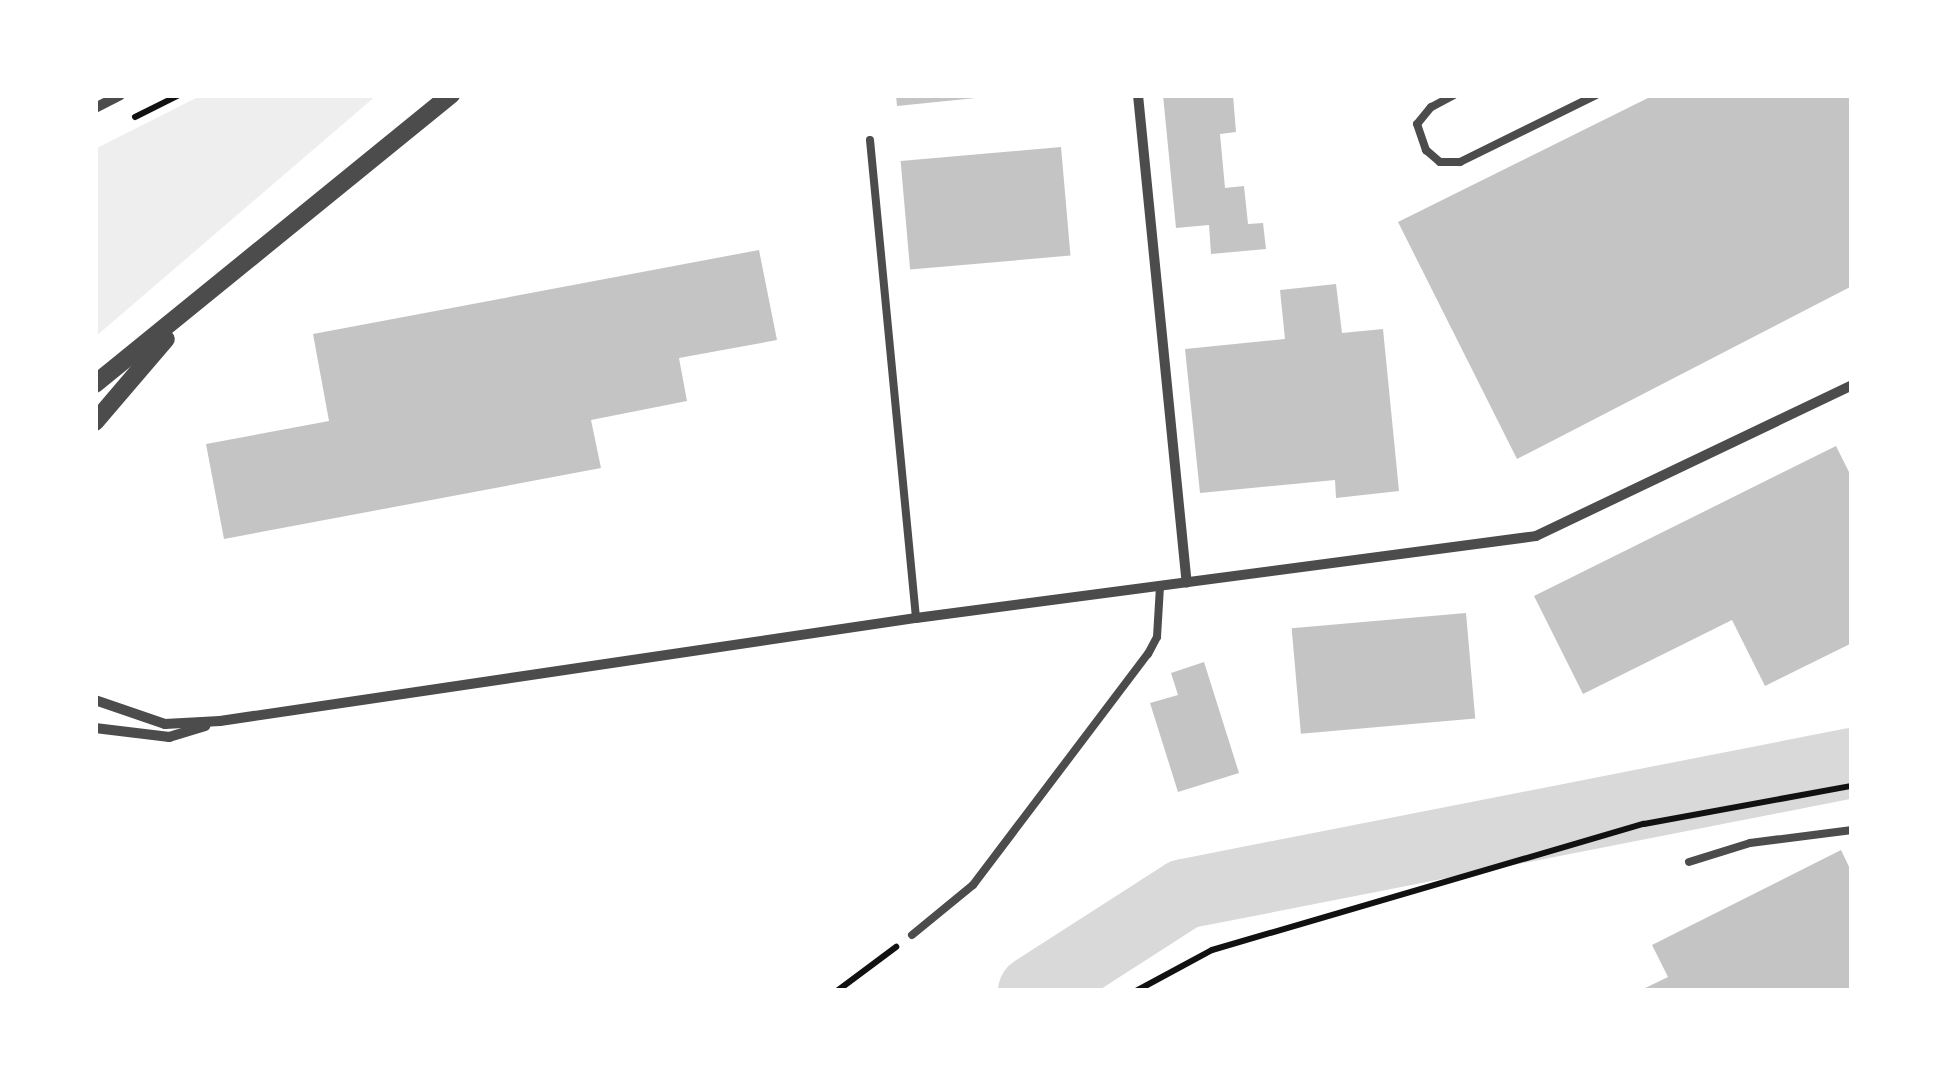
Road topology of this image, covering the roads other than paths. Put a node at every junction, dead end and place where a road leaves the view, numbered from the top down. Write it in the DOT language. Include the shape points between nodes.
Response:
graph roads {
  1 [pos="120,95"];
  2 [pos="451,95"];
  3 [pos="1138,95"];
  4 [pos="1454,95"];
  5 [pos="1596,95"];
  6 [pos="95,108"];
  7 [pos="870,140"];
  8 [pos="192,308"];
  9 [pos="95,384"];
  10 [pos="1852,385"];
  11 [pos="95,422"];
  12 [pos="1187,583"];
  13 [pos="1160,587"];
  14 [pos="916,618"];
  15 [pos="95,700"];
  16 [pos="220,720"];
  17 [pos="95,728"];
  18 [pos="1852,830"];
  19 [pos="1689,862"];
  20 [pos="912,935"];
  1 -- 6 [label="street"];
  2 -- 8 [label="street"];
  3 -- 12 [label="street"];
  4 -- 5 [label="lane" via="1431,107 1418,124 1426,150 1440,162 1460,162"];
  7 -- 14 [label="lane"];
  8 -- 9 [label="street"];
  8 -- 11 [label="street"];
  10 -- 12 [label="street" via="1536,536"];
  12 -- 13 [label="street"];
  13 -- 14 [label="street"];
  13 -- 20 [label="lane" via="1157,637 1148,654 974,884"];
  14 -- 16 [label="street"];
  15 -- 16 [label="street" via="165,724"];
  16 -- 17 [label="street" via="169,737"];
  18 -- 19 [label="lane" via="1750,843"];
}
